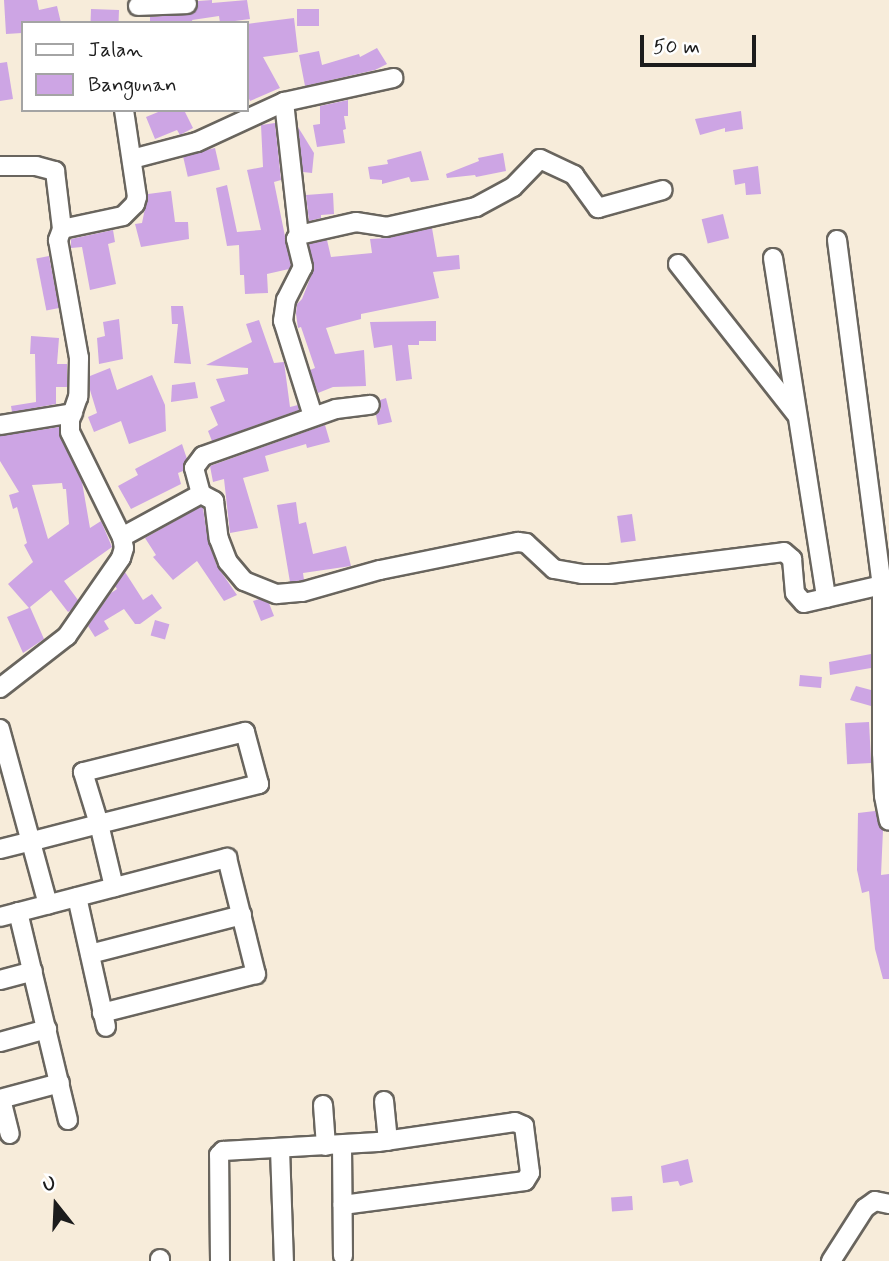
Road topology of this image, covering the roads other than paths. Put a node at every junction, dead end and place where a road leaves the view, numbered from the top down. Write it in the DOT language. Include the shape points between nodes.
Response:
graph roads {
  1 [pos="187,4"];
  2 [pos="137,9"];
  3 [pos="393,78"];
  4 [pos="284,103"];
  5 [pos="124,112"];
  6 [pos="132,159"];
  7 [pos="0,166"];
  8 [pos="663,190"];
  9 [pos="62,229"];
  10 [pos="299,235"];
  11 [pos="837,240"];
  12 [pos="773,258"];
  13 [pos="678,264"];
  14 [pos="370,405"];
  15 [pos="73,413"];
  16 [pos="313,416"];
  17 [pos="798,417"];
  18 [pos="0,425"];
  19 [pos="201,494"];
  20 [pos="122,537"];
  21 [pos="881,585"];
  22 [pos="826,598"];
  23 [pos="0,688"];
  24 [pos="0,729"];
  25 [pos="889,821"];
  26 [pos="99,824"];
  27 [pos="33,841"];
  28 [pos="0,849"];
  29 [pos="114,887"];
  30 [pos="78,897"];
  31 [pos="48,905"];
  32 [pos="19,912"];
  33 [pos="242,915"];
  34 [pos="0,917"];
  35 [pos="90,954"];
  36 [pos="33,971"];
  37 [pos="0,980"];
  38 [pos="47,1029"];
  39 [pos="0,1042"];
  40 [pos="60,1083"];
  41 [pos="0,1099"];
  42 [pos="384,1101"];
  43 [pos="323,1105"];
  44 [pos="68,1120"];
  45 [pos="10,1134"];
  46 [pos="388,1141"];
  47 [pos="334,1145"];
  48 [pos="280,1149"];
  49 [pos="889,1204"];
  50 [pos="343,1205"];
  51 [pos="343,1256"];
  52 [pos="220,1261"];
  53 [pos="284,1261"];
  54 [pos="831,1261"];
  1 -- 2 [label="street"];
  3 -- 4 [label="street"];
  4 -- 6 [label="street" via="197,142"];
  4 -- 10 [label="street"];
  5 -- 6 [label="street"];
  6 -- 9 [label="street" via="137,197 131,211"];
  7 -- 9 [label="street" via="55,171"];
  8 -- 10 [label="street" via="598,208 574,176 540,159 513,187 476,207 386,227 356,222"];
  9 -- 15 [label="street" via="58,240 79,358"];
  10 -- 16 [label="street" via="303,268 286,300 283,321"];
  11 -- 21 [label="street"];
  12 -- 17 [label="street"];
  13 -- 17 [label="street"];
  14 -- 16 [label="street"];
  15 -- 18 [label="street"];
  15 -- 20 [label="street" via="69,425 73,441"];
  16 -- 19 [label="street" via="200,458 194,468"];
  17 -- 22 [label="street"];
  19 -- 20 [label="street"];
  19 -- 22 [label="street" via="214,501 219,539 228,562 244,581 277,594 518,542 526,543 554,569 582,574 784,552 792,559 797,598 804,603"];
  20 -- 23 [label="street" via="124,554 67,636"];
  21 -- 22 [label="street"];
  21 -- 25 [label="street" via="882,753"];
  24 -- 27 [label="street"];
  26 -- 26 [label="street" via="259,784 245,732 83,772"];
  26 -- 27 [label="street"];
  26 -- 29 [label="street"];
  27 -- 28 [label="street"];
  27 -- 31 [label="street"];
  29 -- 30 [label="street"];
  29 -- 33 [label="street" via="227,858"];
  30 -- 31 [label="street"];
  30 -- 35 [label="street"];
  31 -- 32 [label="street"];
  32 -- 34 [label="street"];
  32 -- 36 [label="street"];
  33 -- 35 [label="street"];
  33 -- 35 [label="street" via="256,974 104,1020"];
  36 -- 37 [label="street"];
  36 -- 38 [label="street"];
  38 -- 39 [label="street"];
  38 -- 40 [label="street"];
  40 -- 41 [label="street"];
  40 -- 44 [label="street"];
  41 -- 45 [label="street"];
  42 -- 46 [label="street"];
  43 -- 47 [label="street"];
  46 -- 47 [label="street"];
  46 -- 50 [label="street" via="519,1122 524,1126 529,1178"];
  47 -- 48 [label="street"];
  47 -- 50 [label="street"];
  48 -- 52 [label="street" via="220,1152"];
  48 -- 53 [label="street"];
  49 -- 54 [label="street" via="867,1205"];
  50 -- 51 [label="street"];
}
